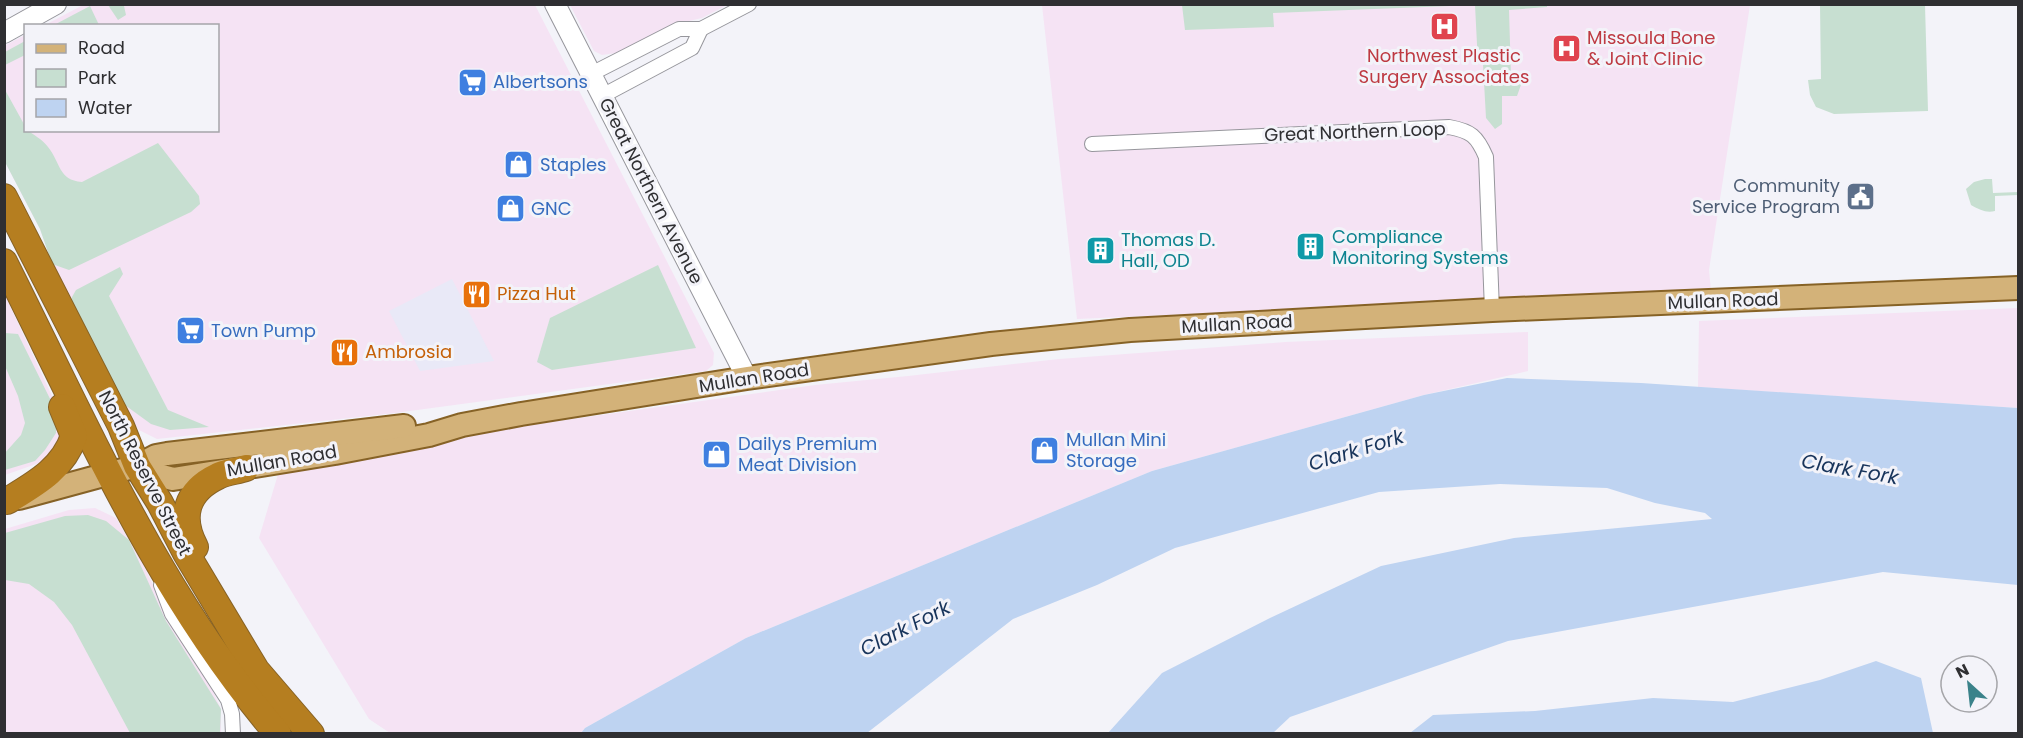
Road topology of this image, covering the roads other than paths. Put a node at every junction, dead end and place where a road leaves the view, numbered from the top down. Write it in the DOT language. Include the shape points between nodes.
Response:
graph roads {
  1 [pos="56,4"];
  2 [pos="555,4"];
  3 [pos="749,4"];
  4 [pos="701,29"];
  5 [pos="4,33"];
  6 [pos="591,74"];
  7 [pos="602,96"];
  8 [pos="1092,144"];
  9 [pos="4,197"];
  10 [pos="4,262"];
  11 [pos="2019,288"];
  12 [pos="4,291"];
  13 [pos="1492,310"];
  14 [pos="747,378"];
  15 [pos="462,425"];
  16 [pos="137,466"];
  17 [pos="246,468"];
  18 [pos="110,472"];
  19 [pos="6,502"];
  20 [pos="160,566"];
  21 [pos="256,670"];
  22 [pos="233,734"];
  23 [pos="278,734"];
  24 [pos="311,734"];
  1 -- 5 [label="street"];
  2 -- 6 [label="street, Great Northern Avenue"];
  3 -- 4 [label="street"];
  4 -- 6 [label="street" via="680,29"];
  4 -- 7 [label="street" via="692,48"];
  6 -- 7 [label="street, Great Northern Avenue"];
  7 -- 14 [label="street, Great Northern Avenue"];
  8 -- 13 [label="street, Great Northern Loop" via="1449,127 1464,130 1479,141 1486,157"];
  9 -- 16 [label="highway, North Reserve Street"];
  10 -- 18 [label="highway, North Reserve Street"];
  11 -- 13 [label="main road, Mullan Road"];
  12 -- 19 [label="highway" via="74,436 56,468"];
  13 -- 14 [label="main road, Mullan Road" via="1119,331 991,344"];
  14 -- 15 [label="main road, Mullan Road"];
  15 -- 16 [label="main road, Mullan Road" via="326,434 167,454"];
  15 -- 17 [label="main road, Mullan Road" via="419,437"];
  16 -- 17 [label="main road, Mullan Road" via="173,479"];
  16 -- 18 [label="main road, Mullan Road"];
  16 -- 21 [label="highway, North Reserve Street"];
  17 -- 21 [label="highway" via="218,476 197,491 189,502 186,522 204,565 246,636"];
  18 -- 19 [label="main road, Mullan Road"];
  18 -- 20 [label="highway, North Reserve Street"];
  20 -- 22 [label="street" via="160,584 172,614 228,700"];
  20 -- 23 [label="highway, North Reserve Street" via="208,643"];
  21 -- 24 [label="highway, North Reserve Street"];
}
